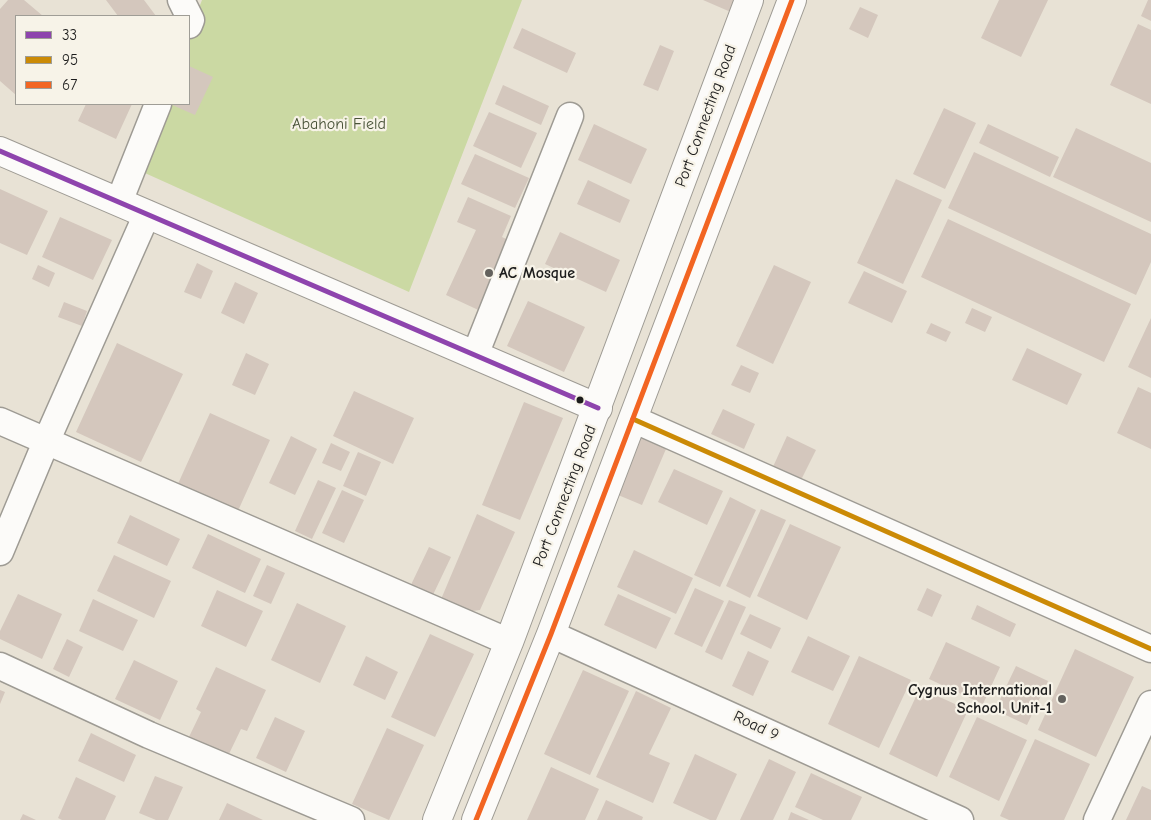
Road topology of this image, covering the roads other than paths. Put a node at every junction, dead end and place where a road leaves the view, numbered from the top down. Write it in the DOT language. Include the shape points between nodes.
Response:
graph roads {
  1 [pos="182,0"];
  2 [pos="749,0"];
  3 [pos="792,0"];
  4 [pos="189,15"];
  5 [pos="158,105"];
  6 [pos="570,116"];
  7 [pos="0,150"];
  8 [pos="119,202"];
  9 [pos="147,214"];
  10 [pos="475,355"];
  11 [pos="598,408"];
  12 [pos="633,419"];
  13 [pos="0,421"];
  14 [pos="46,442"];
  15 [pos="0,552"];
  16 [pos="550,634"];
  17 [pos="509,642"];
  18 [pos="1151,649"];
  19 [pos="0,666"];
  20 [pos="1151,704"];
  21 [pos="351,820"];
  22 [pos="437,820"];
  23 [pos="476,820"];
  24 [pos="960,820"];
  25 [pos="1097,820"];
  1 -- 4 [label="street"];
  2 -- 11 [label="main road, Port Connecting Road"];
  3 -- 12 [label="main road"];
  5 -- 8 [label="street"];
  6 -- 10 [label="street"];
  7 -- 8 [label="main road"];
  8 -- 9 [label="main road"];
  9 -- 10 [label="main road"];
  9 -- 14 [label="street"];
  10 -- 11 [label="main road"];
  11 -- 17 [label="main road, Port Connecting Road"];
  12 -- 16 [label="main road"];
  12 -- 18 [label="street"];
  13 -- 14 [label="street"];
  14 -- 15 [label="street"];
  14 -- 17 [label="street"];
  16 -- 23 [label="main road"];
  16 -- 24 [label="street, Road 9"];
  17 -- 22 [label="main road, Port Connecting Road"];
  19 -- 21 [label="street"];
  20 -- 25 [label="street"];
}
